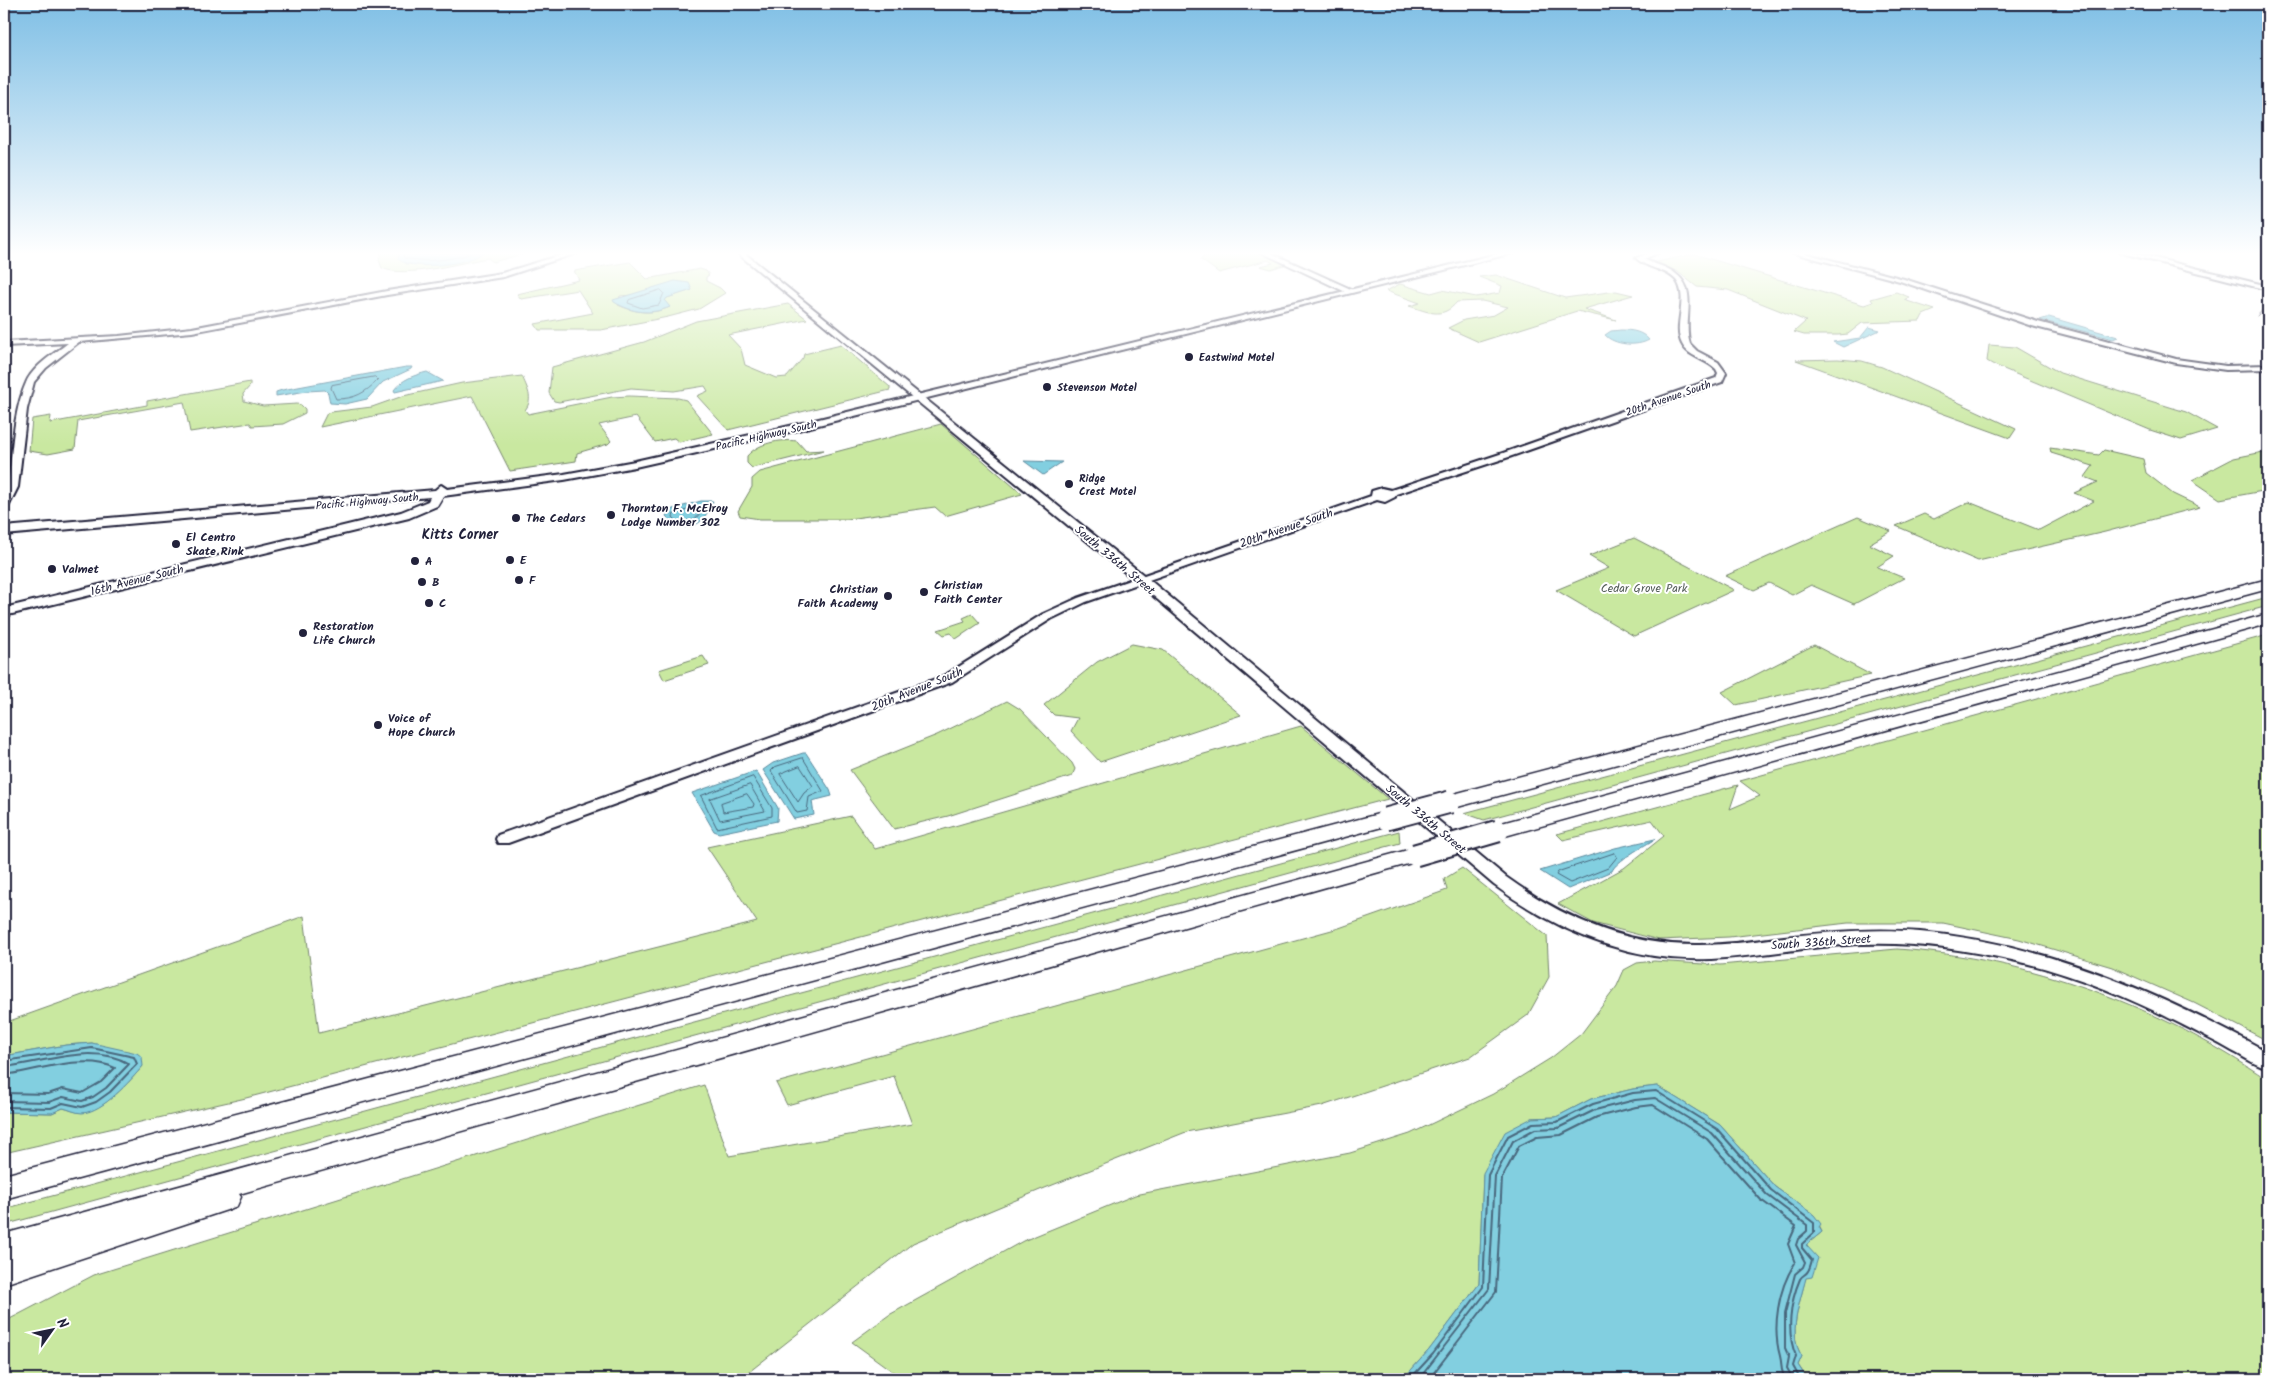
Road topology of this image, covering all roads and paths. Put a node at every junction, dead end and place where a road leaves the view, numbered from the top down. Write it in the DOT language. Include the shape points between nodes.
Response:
graph roads {
  1 [pos="263,317"];
  2 [pos="818,317"];
  3 [pos="1223,317"];
  4 [pos="1241,317"];
  5 [pos="1684,317"];
  6 [pos="2013,317"];
  7 [pos="1216,318"];
  8 [pos="1183,326"];
  9 [pos="1174,334"];
  10 [pos="77,340"];
  11 [pos="4,344"];
  12 [pos="1131,345"];
  13 [pos="2268,367"];
  14 [pos="915,395"];
  15 [pos="768,426"];
  16 [pos="704,449"];
  17 [pos="441,490"];
  18 [pos="4,505"];
  19 [pos="4,523"];
  20 [pos="4,531"];
  21 [pos="1142,580"];
  22 [pos="2268,584"];
  23 [pos="4,612"];
  24 [pos="2268,619"];
  25 [pos="503,839"];
  26 [pos="2264,1059"];
  27 [pos="460,1121"];
  28 [pos="158,1147"];
  29 [pos="4,1179"];
  30 [pos="4,1187"];
  31 [pos="4,1247"];
  32 [pos="4,1270"];
  1 -- 10 [label="street" via="146,336"];
  2 -- 14 [label="main road, South 336th Street"];
  3 -- 7 [label="main road, Pacific Highway South"];
  4 -- 9 [label="main road, Pacific Highway South"];
  5 -- 21 [label="street, 20th Avenue South" via="1684,339 1690,349 1722,371 1721,378 1714,383 1390,493 1389,498 1376,497"];
  6 -- 13 [label="street" via="2194,364 2249,369"];
  7 -- 8 [label="main road, Pacific Highway South"];
  7 -- 9 [label="main road" via="1217,321"];
  8 -- 12 [label="main road" via="1133,341"];
  8 -- 14 [label="main road, Pacific Highway South"];
  9 -- 12 [label="main road, Pacific Highway South"];
  10 -- 11 [label="street"];
  10 -- 18 [label="street" via="43,366 30,382 23,409 13,487"];
  12 -- 14 [label="main road, Pacific Highway South"];
  14 -- 15 [label="main road, Pacific Highway South"];
  14 -- 16 [label="main road, Pacific Highway South"];
  14 -- 21 [label="main road, South 336th Street"];
  15 -- 16 [label="main road" via="701,446"];
  15 -- 17 [label="main road, Pacific Highway South" via="629,457"];
  16 -- 17 [label="main road, Pacific Highway South" via="564,477"];
  17 -- 19 [label="main road, Pacific Highway South"];
  17 -- 20 [label="main road, Pacific Highway South"];
  17 -- 23 [label="main road, 16th Avenue South" via="433,504 395,517"];
  21 -- 25 [label="street, 20th Avenue South" via="1051,613 948,679"];
  21 -- 26 [label="main road, South 336th Street" via="1500,881 1523,899 1582,931 1633,946 1691,952 1815,941 1896,938 1981,947 2045,961 2124,988 2202,1024"];
  22 -- 28 [label="highway, bridge"];
  24 -- 27 [label="highway, bridge"];
  27 -- 31 [label="highway"];
  27 -- 32 [label="highway"];
  28 -- 29 [label="highway"];
  28 -- 30 [label="highway"];
}
